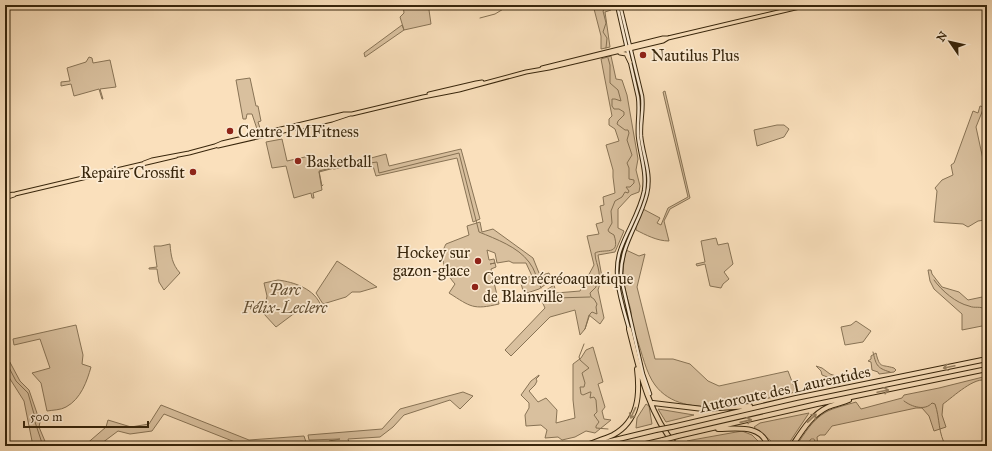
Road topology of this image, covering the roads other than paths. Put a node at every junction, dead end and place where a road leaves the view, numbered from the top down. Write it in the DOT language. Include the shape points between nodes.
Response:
graph roads {
  1 [pos="808,5"];
  2 [pos="619,6"];
  3 [pos="629,48"];
  4 [pos="614,53"];
  5 [pos="630,62"];
  6 [pos="538,69"];
  7 [pos="641,114"];
  8 [pos="5,197"];
  9 [pos="619,279"];
  10 [pos="629,329"];
  11 [pos="635,354"];
  12 [pos="987,359"];
  13 [pos="987,369"];
  14 [pos="860,395"];
  15 [pos="653,403"];
  16 [pos="760,406"];
  17 [pos="708,429"];
  18 [pos="584,446"];
  19 [pos="588,446"];
  20 [pos="637,446"];
  21 [pos="677,446"];
  22 [pos="768,446"];
  23 [pos="792,446"];
  1 -- 3 [label="main road"];
  2 -- 3 [label="main road"];
  3 -- 4 [label="main road"];
  3 -- 5 [label="main road"];
  3 -- 6 [label="main road"];
  3 -- 7 [label="main road" via="642,96"];
  4 -- 5 [label="main road" via="624,53"];
  4 -- 6 [label="main road"];
  5 -- 7 [label="main road"];
  6 -- 8 [label="main road"];
  7 -- 9 [label="main road" via="647,191 622,255"];
  9 -- 10 [label="main road"];
  9 -- 15 [label="main road"];
  10 -- 11 [label="highway"];
  11 -- 18 [label="highway, one-way" via="638,396 632,417 616,433"];
  11 -- 21 [label="highway" via="655,414"];
  12 -- 16 [label="highway, Autoroute des Laurentides, one-way"];
  14 -- 13 [label="highway, Autoroute des Laurentides, one-way"];
  17 -- 14 [label="highway, Autoroute des Laurentides, one-way"];
  23 -- 14 [label="highway, one-way" via="806,424 818,413"];
  15 -- 16 [label="highway" via="703,409"];
  15 -- 21 [label="highway"];
  16 -- 19 [label="highway, Autoroute des Laurentides, bridge"];
  17 -- 20 [label="highway, Autoroute des Laurentides, bridge"];
  17 -- 22 [label="highway" via="752,430 763,436"];
}
